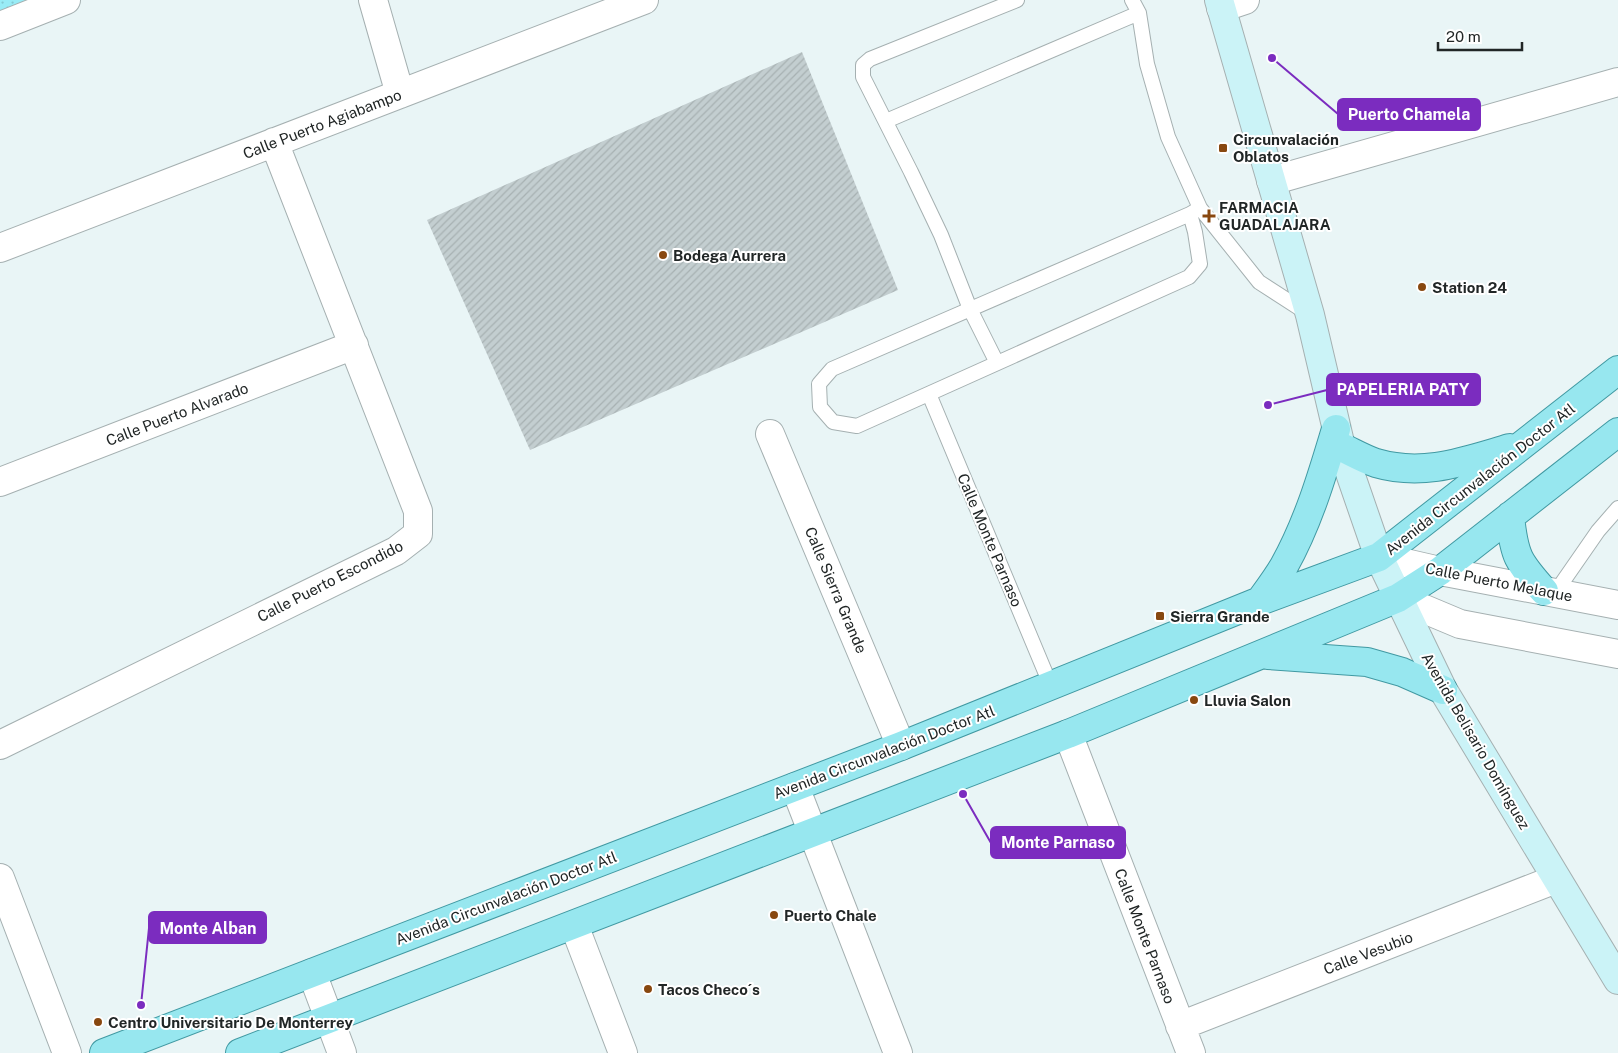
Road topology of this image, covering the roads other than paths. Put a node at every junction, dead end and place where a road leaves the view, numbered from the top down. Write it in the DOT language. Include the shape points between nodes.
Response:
graph roads {
  1 [pos="66,0"];
  2 [pos="373,0"];
  3 [pos="644,0"];
  4 [pos="1018,0"];
  5 [pos="1132,0"];
  6 [pos="1228,3"];
  7 [pos="1141,7"];
  8 [pos="0,26"];
  9 [pos="1618,82"];
  10 [pos="400,94"];
  11 [pos="886,121"];
  12 [pos="274,142"];
  13 [pos="1271,181"];
  14 [pos="1195,211"];
  15 [pos="0,248"];
  16 [pos="970,309"];
  17 [pos="1310,315"];
  18 [pos="354,345"];
  19 [pos="997,363"];
  20 [pos="1618,370"];
  21 [pos="929,394"];
  22 [pos="1618,432"];
  23 [pos="770,434"];
  24 [pos="1338,438"];
  25 [pos="1523,444"];
  26 [pos="0,482"];
  27 [pos="1618,508"];
  28 [pos="1510,516"];
  29 [pos="1379,558"];
  30 [pos="1440,571"];
  31 [pos="1550,592"];
  32 [pos="1398,598"];
  33 [pos="1260,601"];
  34 [pos="1618,605"];
  35 [pos="1618,654"];
  36 [pos="1262,655"];
  37 [pos="1051,686"];
  38 [pos="1443,690"];
  39 [pos="1068,734"];
  40 [pos="0,745"];
  41 [pos="901,746"];
  42 [pos="796,787"];
  43 [pos="814,834"];
  44 [pos="0,878"];
  45 [pos="1556,879"];
  46 [pos="574,925"];
  47 [pos="312,973"];
  48 [pos="1618,980"];
  49 [pos="329,1019"];
  50 [pos="1180,1026"];
  51 [pos="67,1053"];
  52 [pos="104,1053"];
  53 [pos="240,1053"];
  54 [pos="342,1053"];
  55 [pos="622,1053"];
  56 [pos="898,1053"];
  57 [pos="1191,1053"];
  1 -- 8 [label="street"];
  2 -- 10 [label="street"];
  3 -- 10 [label="street, Calle Puerto Agiabampo"];
  4 -- 11 [label="lane" via="870,59 863,65 863,77"];
  5 -- 7 [label="lane"];
  6 -- 13 [label="main road, Avenida Belisario Domínguez"];
  7 -- 11 [label="lane"];
  7 -- 14 [label="lane" via="1147,64 1168,137"];
  9 -- 13 [label="street"];
  10 -- 12 [label="street, Calle Puerto Agiabampo"];
  11 -- 16 [label="lane" via="941,235"];
  12 -- 15 [label="street, Calle Puerto Agiabampo"];
  12 -- 18 [label="street, Calle Puerto Escondido"];
  13 -- 17 [label="main road, Avenida Belisario Domínguez"];
  14 -- 16 [label="lane"];
  14 -- 17 [label="lane" via="1259,282"];
  14 -- 19 [label="lane" via="1200,264 1189,277"];
  16 -- 19 [label="lane"];
  16 -- 21 [label="lane" via="832,369 819,384 820,406 833,422 857,426"];
  17 -- 24 [label="main road, Avenida Belisario Domínguez"];
  18 -- 26 [label="street, Calle Puerto Alvarado"];
  18 -- 40 [label="street, Calle Puerto Escondido" via="418,511 418,534 396,551"];
  19 -- 21 [label="lane"];
  20 -- 25 [label="main road, Avenida Circunvalación Doctor Atl"];
  21 -- 37 [label="lane, Calle Monte Parnaso"];
  22 -- 28 [label="main road"];
  23 -- 41 [label="street, Calle Sierra Grande"];
  24 -- 25 [label="main road" via="1376,463 1411,469 1436,468"];
  24 -- 29 [label="main road, Avenida Belisario Domínguez"];
  24 -- 33 [label="main road" via="1304,525"];
  25 -- 29 [label="main road, Avenida Circunvalación Doctor Atl"];
  27 -- 31 [label="lane"];
  28 -- 30 [label="main road"];
  28 -- 31 [label="main road" via="1512,542 1518,558 1527,572"];
  29 -- 30 [label="street, Calle Puerto Melaque"];
  29 -- 32 [label="main road, Avenida Belisario Domínguez"];
  29 -- 33 [label="main road, Avenida Circunvalación Doctor Atl"];
  30 -- 31 [label="street, Calle Puerto Melaque"];
  30 -- 32 [label="main road"];
  31 -- 34 [label="street, Calle Puerto Melaque"];
  32 -- 35 [label="street" via="1460,624"];
  32 -- 36 [label="main road"];
  32 -- 38 [label="main road, Avenida Belisario Domínguez"];
  33 -- 37 [label="main road, Avenida Circunvalación Doctor Atl"];
  36 -- 38 [label="main road" via="1367,662 1402,672"];
  36 -- 39 [label="main road"];
  37 -- 41 [label="main road, Avenida Circunvalación Doctor Atl"];
  38 -- 45 [label="main road, Avenida Belisario Domínguez"];
  39 -- 43 [label="main road"];
  39 -- 50 [label="street, Calle Monte Parnaso"];
  41 -- 42 [label="main road, Avenida Circunvalación Doctor Atl"];
  42 -- 43 [label="street"];
  42 -- 47 [label="main road, Avenida Circunvalación Doctor Atl"];
  43 -- 46 [label="main road"];
  43 -- 56 [label="street"];
  44 -- 51 [label="street"];
  45 -- 48 [label="main road, Avenida Belisario Domínguez"];
  45 -- 50 [label="street, Calle Vesubio"];
  46 -- 49 [label="main road"];
  46 -- 55 [label="street"];
  47 -- 49 [label="street"];
  47 -- 52 [label="main road, Avenida Circunvalación Doctor Atl"];
  49 -- 53 [label="main road"];
  49 -- 54 [label="street"];
  50 -- 57 [label="street, Calle Monte Parnaso"];
}
